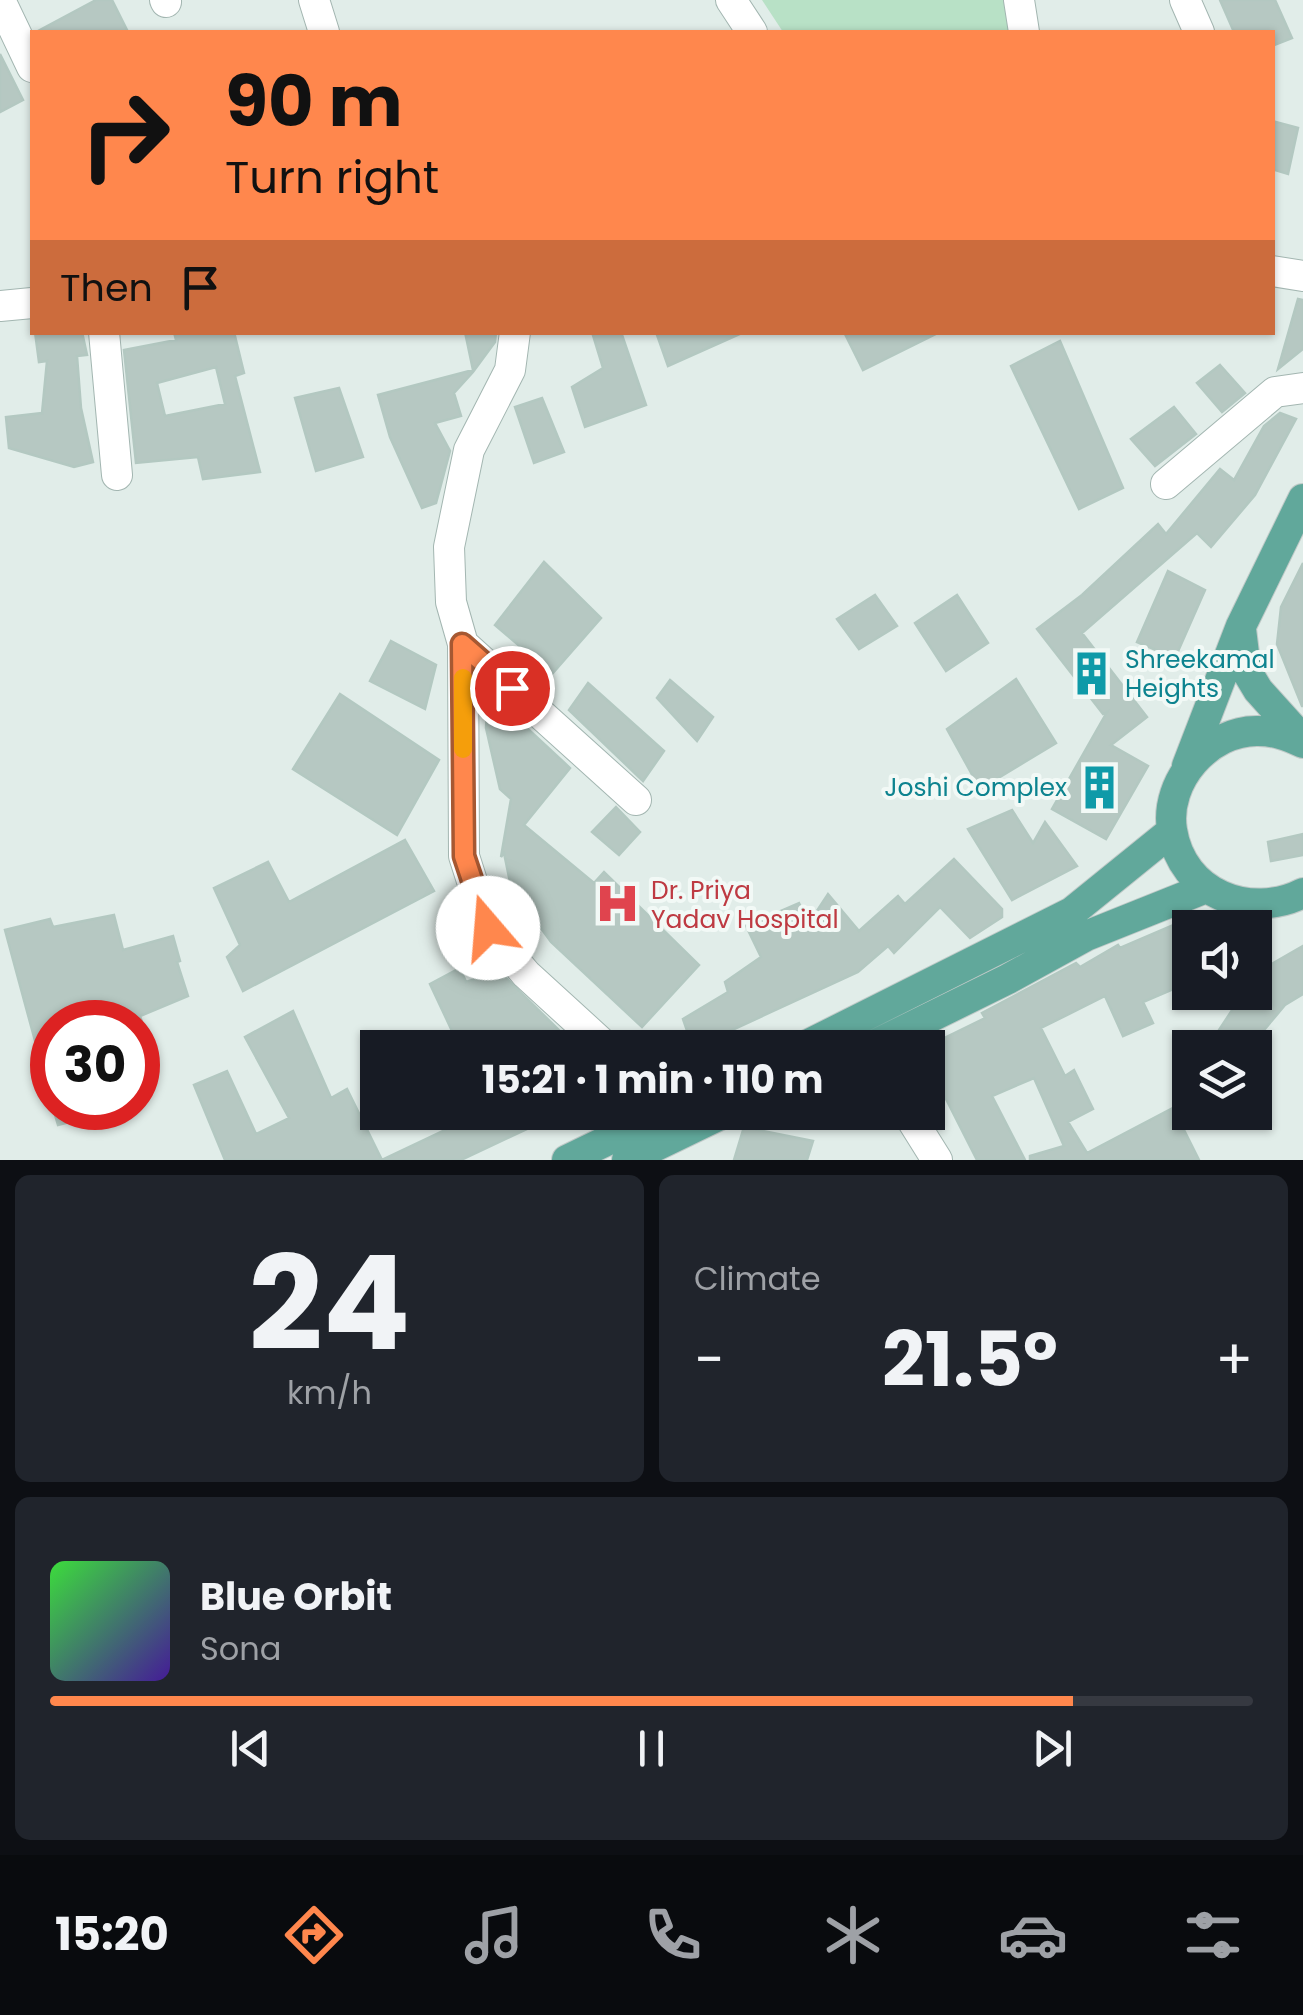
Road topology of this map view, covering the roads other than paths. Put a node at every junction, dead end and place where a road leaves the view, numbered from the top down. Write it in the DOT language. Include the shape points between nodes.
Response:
graph roads {
  1 [pos="0,0"];
  2 [pos="314,0"];
  3 [pos="731,0"];
  4 [pos="1019,0"];
  5 [pos="1184,0"];
  6 [pos="323,30"];
  7 [pos="751,30"];
  8 [pos="1024,30"];
  9 [pos="1198,30"];
  10 [pos="30,63"];
  11 [pos="1275,272"];
  12 [pos="1303,276"];
  13 [pos="30,304"];
  14 [pos="0,306"];
  15 [pos="104,335"];
  16 [pos="515,335"];
  17 [pos="1303,388"];
  18 [pos="118,475"];
  19 [pos="1166,484"];
  20 [pos="1303,498"];
  21 [pos="1241,626"];
  22 [pos="462,644"];
  23 [pos="1303,741"];
  24 [pos="1185,772"];
  25 [pos="636,800"];
  26 [pos="1172,831"];
  27 [pos="1206,888"];
  28 [pos="1297,898"];
  29 [pos="588,1030"];
  30 [pos="837,1030"];
  31 [pos="905,1030"];
  32 [pos="629,1130"];
  33 [pos="689,1130"];
  34 [pos="918,1130"];
  35 [pos="567,1160"];
  36 [pos="627,1160"];
  37 [pos="937,1160"];
  1 -- 10 [label="street"];
  2 -- 6 [label="street"];
  3 -- 7 [label="street"];
  4 -- 8 [label="street"];
  5 -- 9 [label="street"];
  11 -- 12 [label="street"];
  13 -- 14 [label="street"];
  15 -- 18 [label="street"];
  16 -- 22 [label="street" via="510,370 469,450 449,547"];
  17 -- 19 [label="street" via="1275,392"];
  20 -- 21 [label="main road"];
  21 -- 23 [label="main road" via="1246,670"];
  21 -- 24 [label="main road"];
  22 -- 25 [label="street"];
  22 -- 29 [label="street" via="464,856 488,928 526,974"];
  23 -- 24 [label="main road" via="1255,731 1228,737"];
  24 -- 26 [label="main road"];
  26 -- 27 [label="main road" via="1184,864"];
  26 -- 30 [label="main road" via="1072,912"];
  27 -- 28 [label="main road" via="1242,904"];
  27 -- 31 [label="main road" via="1086,936"];
  32 -- 35 [label="main road"];
  33 -- 36 [label="main road"];
  34 -- 37 [label="street"];
}
